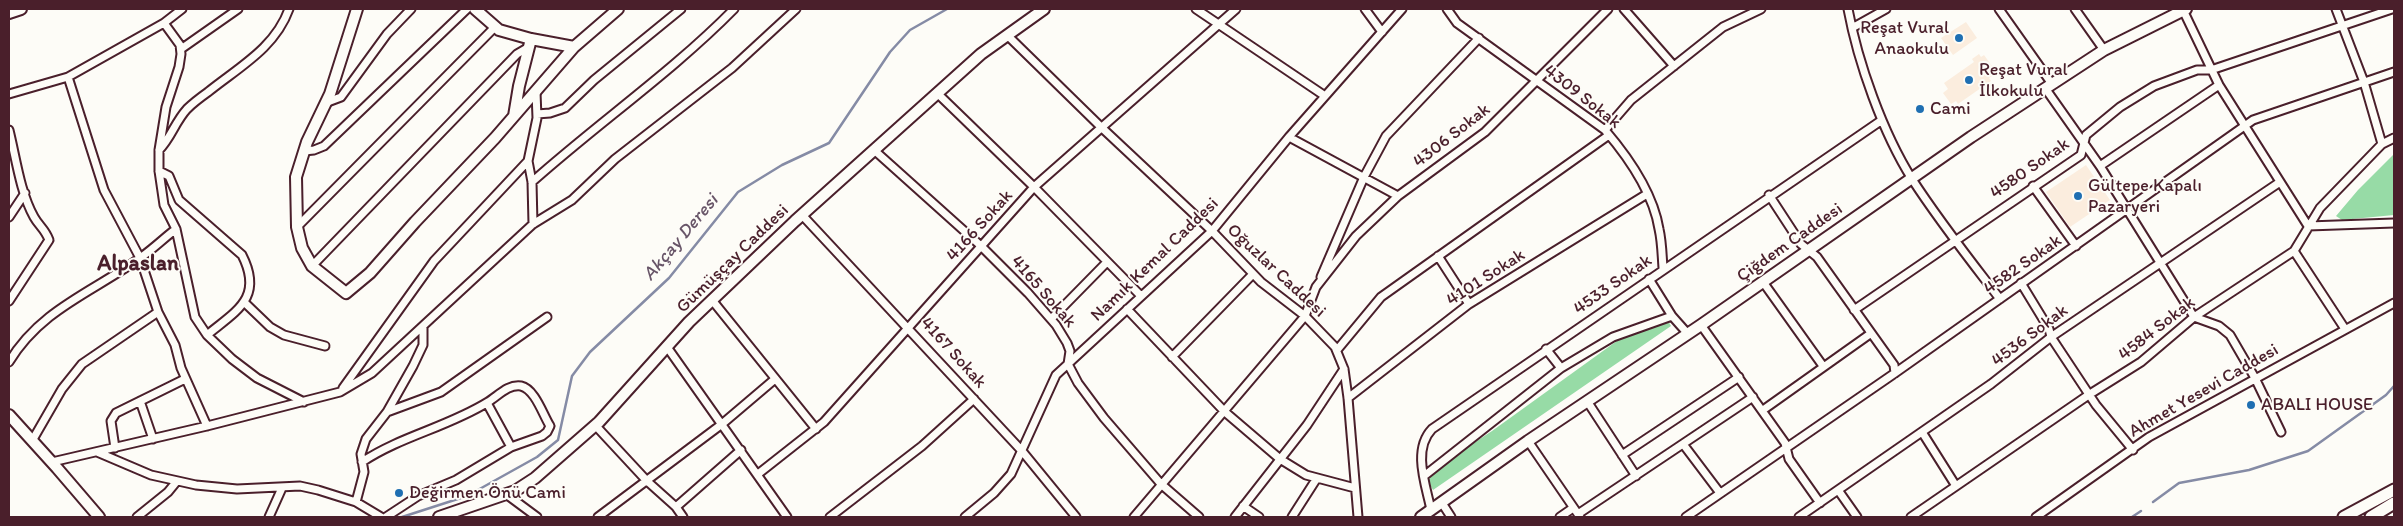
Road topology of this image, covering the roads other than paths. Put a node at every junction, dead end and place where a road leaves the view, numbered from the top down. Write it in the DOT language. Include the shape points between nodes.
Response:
graph roads {
  1 [pos="21,9"];
  2 [pos="182,9"];
  3 [pos="238,9"];
  4 [pos="289,9"];
  5 [pos="357,9"];
  6 [pos="411,9"];
  7 [pos="467,9"];
  8 [pos="475,9"];
  9 [pos="618,9"];
  10 [pos="681,9"];
  11 [pos="734,9"];
  12 [pos="796,9"];
  13 [pos="1044,9"];
  14 [pos="1196,9"];
  15 [pos="1236,9"];
  16 [pos="1365,9"];
  17 [pos="1402,9"];
  18 [pos="1608,9"];
  19 [pos="1624,9"];
  20 [pos="1761,9"];
  21 [pos="1848,9"];
  22 [pos="1886,9"];
  23 [pos="1999,9"];
  24 [pos="2075,9"];
  25 [pos="2185,9"];
  26 [pos="2336,9"];
  27 [pos="2392,9"];
  28 [pos="1451,10"];
  29 [pos="1748,11"];
  30 [pos="9,13"];
  31 [pos="164,23"];
  32 [pos="1219,24"];
  33 [pos="2343,26"];
  34 [pos="495,27"];
  35 [pos="1852,28"];
  36 [pos="1382,32"];
  37 [pos="1006,35"];
  38 [pos="1479,38"];
  39 [pos="530,43"];
  40 [pos="574,47"];
  41 [pos="181,48"];
  42 [pos="2104,50"];
  43 [pos="1674,66"];
  44 [pos="2211,70"];
  45 [pos="2394,72"];
  46 [pos="68,77"];
  47 [pos="1538,81"];
  48 [pos="2364,82"];
  49 [pos="2219,85"];
  50 [pos="2048,86"];
  51 [pos="536,92"];
  52 [pos="9,94"];
  53 [pos="937,94"];
  54 [pos="1324,96"];
  55 [pos="326,103"];
  56 [pos="537,114"];
  57 [pos="514,117"];
  58 [pos="1882,120"];
  59 [pos="2244,126"];
  60 [pos="1100,127"];
  61 [pos="9,130"];
  62 [pos="1607,132"];
  63 [pos="1289,137"];
  64 [pos="2394,138"];
  65 [pos="2382,144"];
  66 [pos="2084,145"];
  67 [pos="159,150"];
  68 [pos="874,150"];
  69 [pos="304,151"];
  70 [pos="528,161"];
  71 [pos="2100,166"];
  72 [pos="159,170"];
  73 [pos="1364,177"];
  74 [pos="1912,178"];
  75 [pos="532,182"];
  76 [pos="2280,182"];
  77 [pos="2033,186"];
  78 [pos="1034,187"];
  79 [pos="25,194"];
  80 [pos="1647,194"];
  81 [pos="1769,195"];
  82 [pos="1398,196"];
  83 [pos="2128,210"];
  84 [pos="10,214"];
  85 [pos="802,215"];
  86 [pos="2394,223"];
  87 [pos="534,224"];
  88 [pos="2308,226"];
  89 [pos="297,227"];
  90 [pos="176,229"];
  91 [pos="1212,231"];
  92 [pos="1955,239"];
  93 [pos="981,246"];
  94 [pos="2076,246"];
  95 [pos="1809,251"];
  96 [pos="2294,251"];
  97 [pos="1438,256"];
  98 [pos="140,258"];
  99 [pos="1107,262"];
  100 [pos="2160,262"];
  101 [pos="312,266"];
  102 [pos="1663,268"];
  103 [pos="1253,274"];
  104 [pos="1648,278"];
  105 [pos="1763,282"];
  106 [pos="2021,283"];
  107 [pos="1316,287"];
  108 [pos="1141,296"];
  109 [pos="2000,299"];
  110 [pos="712,300"];
  111 [pos="9,301"];
  112 [pos="244,302"];
  113 [pos="2394,303"];
  114 [pos="1469,304"];
  115 [pos="1127,309"];
  116 [pos="1854,310"];
  117 [pos="158,312"];
  118 [pos="1305,316"];
  119 [pos="1672,316"];
  120 [pos="547,317"];
  121 [pos="2194,317"];
  122 [pos="1051,319"];
  123 [pos="1702,325"];
  124 [pos="423,327"];
  125 [pos="910,328"];
  126 [pos="2345,329"];
  127 [pos="1688,334"];
  128 [pos="1870,334"];
  129 [pos="207,335"];
  130 [pos="2051,337"];
  131 [pos="325,346"];
  132 [pos="666,347"];
  133 [pos="1546,349"];
  134 [pos="1337,350"];
  135 [pos="1172,357"];
  136 [pos="9,362"];
  137 [pos="1068,364"];
  138 [pos="1823,366"];
  139 [pos="1561,368"];
  140 [pos="1344,369"];
  141 [pos="1895,373"];
  142 [pos="1739,377"];
  143 [pos="2255,378"];
  144 [pos="185,379"];
  145 [pos="775,379"];
  146 [pos="340,392"];
  147 [pos="2090,394"];
  148 [pos="1753,397"];
  149 [pos="974,398"];
  150 [pos="1348,398"];
  151 [pos="140,401"];
  152 [pos="1587,401"];
  153 [pos="304,402"];
  154 [pos="487,403"];
  155 [pos="1763,410"];
  156 [pos="387,412"];
  157 [pos="1225,412"];
  158 [pos="9,417"];
  159 [pos="722,424"];
  160 [pos="595,425"];
  161 [pos="207,426"];
  162 [pos="816,428"];
  163 [pos="1922,432"];
  164 [pos="2281,432"];
  165 [pos="153,439"];
  166 [pos="32,441"];
  167 [pos="1528,441"];
  168 [pos="1683,444"];
  169 [pos="511,447"];
  170 [pos="115,448"];
  171 [pos="741,450"];
  172 [pos="1785,450"];
  173 [pos="2133,450"];
  174 [pos="1022,451"];
  175 [pos="97,452"];
  176 [pos="1622,455"];
  177 [pos="1280,459"];
  178 [pos="52,462"];
  179 [pos="362,462"];
  180 [pos="758,474"];
  181 [pos="1424,476"];
  182 [pos="1636,476"];
  183 [pos="1317,478"];
  184 [pos="177,481"];
  185 [pos="647,481"];
  186 [pos="1161,484"];
  187 [pos="1956,486"];
  188 [pos="282,488"];
  189 [pos="1355,488"];
  190 [pos="1838,490"];
  191 [pos="2394,490"];
  192 [pos="1720,493"];
  193 [pos="506,494"];
  194 [pos="356,502"];
  195 [pos="1442,503"];
  196 [pos="1820,503"];
  197 [pos="2394,503"];
  198 [pos="1243,506"];
  199 [pos="676,507"];
  200 [pos="1431,510"];
  201 [pos="1577,513"];
  202 [pos="372,515"];
  203 [pos="99,517"];
  204 [pos="137,517"];
  205 [pos="269,517"];
  206 [pos="381,517"];
  207 [pos="386,517"];
  208 [pos="439,517"];
  209 [pos="538,517"];
  210 [pos="598,517"];
  211 [pos="683,517"];
  212 [pos="787,517"];
  213 [pos="830,517"];
  214 [pos="965,517"];
  215 [pos="1076,517"];
  216 [pos="1134,517"];
  217 [pos="1199,517"];
  218 [pos="1234,517"];
  219 [pos="1259,517"];
  220 [pos="1292,517"];
  221 [pos="1358,517"];
  222 [pos="1421,517"];
  223 [pos="1451,517"];
  224 [pos="1560,517"];
  225 [pos="1686,517"];
  226 [pos="1799,517"];
  227 [pos="1857,517"];
  228 [pos="1912,517"];
  229 [pos="2036,517"];
  230 [pos="2344,517"];
  231 [pos="2371,517"];
  1 -- 30 [label="street"];
  2 -- 31 [label="street"];
  3 -- 41 [label="street"];
  4 -- 67 [label="street" via="270,43 188,108"];
  5 -- 55 [label="street"];
  6 -- 55 [label="street" via="387,34 341,98"];
  7 -- 69 [label="street" via="324,146"];
  8 -- 34 [label="street"];
  9 -- 40 [label="street"];
  10 -- 56 [label="street" via="565,108"];
  11 -- 75 [label="street" via="703,40"];
  12 -- 87 [label="street" via="732,68 615,159 572,200"];
  13 -- 37 [label="street, Gümüşçay Caddesi"];
  14 -- 32 [label="street"];
  15 -- 32 [label="street, 4166 Sokak"];
  16 -- 36 [label="street"];
  17 -- 36 [label="street, Namık Kemal Caddesi"];
  18 -- 47 [label="street, 4306 Sokak"];
  19 -- 43 [label="street"];
  20 -- 29 [label="street"];
  21 -- 35 [label="street"];
  22 -- 35 [label="street"];
  23 -- 50 [label="street"];
  24 -- 42 [label="street"];
  25 -- 42 [label="street, Çiğdem Caddesi"];
  25 -- 44 [label="street"];
  26 -- 33 [label="street"];
  27 -- 33 [label="street, 4580 Sokak"];
  28 -- 38 [label="street, 4309 Sokak" via="1457,23"];
  29 -- 43 [label="street"];
  31 -- 41 [label="street"];
  31 -- 46 [label="street"];
  32 -- 54 [label="street"];
  32 -- 60 [label="street, 4166 Sokak"];
  33 -- 44 [label="street, 4580 Sokak"];
  33 -- 48 [label="street"];
  34 -- 39 [label="street"];
  34 -- 89 [label="street"];
  35 -- 58 [label="street"];
  36 -- 54 [label="street, Namık Kemal Caddesi"];
  37 -- 53 [label="street, Gümüşçay Caddesi"];
  37 -- 60 [label="street, Oğuzlar Caddesi"];
  38 -- 47 [label="street, 4309 Sokak"];
  38 -- 73 [label="street" via="1386,136"];
  39 -- 40 [label="street"];
  39 -- 57 [label="street"];
  39 -- 101 [label="street"];
  40 -- 51 [label="street"];
  41 -- 67 [label="street"];
  42 -- 50 [label="street, Çiğdem Caddesi"];
  43 -- 62 [label="street" via="1631,100"];
  44 -- 49 [label="street"];
  44 -- 66 [label="street, 4580 Sokak" via="2197,70 2154,86 2120,107 2086,135"];
  45 -- 48 [label="street, 4582 Sokak"];
  46 -- 52 [label="street"];
  46 -- 98 [label="street" via="104,190"];
  47 -- 62 [label="street, 4309 Sokak"];
  47 -- 82 [label="street, 4306 Sokak" via="1485,132"];
  48 -- 59 [label="street, 4582 Sokak" via="2253,120"];
  48 -- 65 [label="street"];
  49 -- 59 [label="street"];
  49 -- 71 [label="street"];
  50 -- 66 [label="street"];
  50 -- 74 [label="street, Çiğdem Caddesi"];
  51 -- 56 [label="street"];
  51 -- 57 [label="street"];
  53 -- 68 [label="street, Gümüşçay Caddesi"];
  53 -- 78 [label="street"];
  54 -- 63 [label="street, Namık Kemal Caddesi"];
  55 -- 69 [label="street"];
  56 -- 70 [label="street"];
  57 -- 101 [label="street" via="370,272 346,293"];
  58 -- 74 [label="street"];
  58 -- 81 [label="street, 4533 Sokak"];
  59 -- 76 [label="street"];
  59 -- 83 [label="street, 4582 Sokak"];
  60 -- 78 [label="street, 4166 Sokak"];
  60 -- 91 [label="street, Oğuzlar Caddesi"];
  61 -- 79 [label="street"];
  62 -- 80 [label="street, 4309 Sokak"];
  62 -- 97 [label="street"];
  63 -- 73 [label="street"];
  63 -- 91 [label="street, Namık Kemal Caddesi"];
  64 -- 65 [label="street, 4584 Sokak"];
  65 -- 88 [label="street, 4584 Sokak" via="2320,208"];
  66 -- 71 [label="street"];
  66 -- 77 [label="street, 4580 Sokak" via="2081,155"];
  67 -- 72 [label="street"];
  68 -- 85 [label="street, Gümüşçay Caddesi"];
  68 -- 93 [label="street, 4165 Sokak"];
  69 -- 89 [label="street" via="296,177"];
  70 -- 75 [label="street"];
  70 -- 146 [label="street" via="434,261"];
  71 -- 83 [label="street"];
  72 -- 90 [label="street" via="164,205"];
  72 -- 112 [label="street" via="169,176 179,200 242,255 250,276"];
  73 -- 82 [label="street"];
  73 -- 107 [label="street"];
  74 -- 92 [label="street"];
  74 -- 95 [label="street, Çiğdem Caddesi"];
  75 -- 87 [label="street"];
  76 -- 88 [label="street"];
  76 -- 100 [label="street, 4536 Sokak"];
  77 -- 92 [label="street, 4580 Sokak"];
  77 -- 94 [label="street"];
  78 -- 93 [label="street, 4166 Sokak"];
  78 -- 99 [label="street"];
  79 -- 84 [label="street"];
  79 -- 111 [label="street" via="34,218 44,228 49,240"];
  80 -- 102 [label="street, 4309 Sokak" via="1659,230"];
  80 -- 114 [label="street, 4101 Sokak"];
  81 -- 95 [label="street"];
  81 -- 102 [label="street, 4533 Sokak"];
  82 -- 107 [label="street, 4306 Sokak" via="1356,236"];
  83 -- 94 [label="street, 4582 Sokak"];
  83 -- 100 [label="street"];
  85 -- 110 [label="street, Gümüşçay Caddesi"];
  85 -- 125 [label="street, 4167 Sokak"];
  86 -- 88 [label="street"];
  87 -- 124 [label="street"];
  88 -- 96 [label="street, 4584 Sokak"];
  89 -- 101 [label="street" via="302,248"];
  90 -- 98 [label="street"];
  90 -- 129 [label="street" via="195,317"];
  91 -- 103 [label="street, Oğuzlar Caddesi"];
  91 -- 108 [label="street, Namık Kemal Caddesi"];
  92 -- 109 [label="street"];
  92 -- 116 [label="street, 4580 Sokak"];
  93 -- 122 [label="street, 4165 Sokak"];
  93 -- 125 [label="street, 4166 Sokak"];
  94 -- 106 [label="street, 4582 Sokak"];
  95 -- 105 [label="street, Çiğdem Caddesi"];
  95 -- 116 [label="street" via="1817,257"];
  96 -- 121 [label="street, 4584 Sokak"];
  96 -- 126 [label="street"];
  97 -- 114 [label="street"];
  97 -- 134 [label="street" via="1382,297"];
  98 -- 117 [label="street"];
  98 -- 136 [label="street" via="56,310 19,345"];
  99 -- 108 [label="street"];
  99 -- 122 [label="street"];
  100 -- 121 [label="street"];
  100 -- 130 [label="street, 4536 Sokak"];
  102 -- 104 [label="street, 4533 Sokak"];
  103 -- 118 [label="street, Oğuzlar Caddesi"];
  103 -- 135 [label="street"];
  104 -- 119 [label="street"];
  104 -- 133 [label="street, 4533 Sokak"];
  105 -- 123 [label="street, Çiğdem Caddesi"];
  105 -- 138 [label="street"];
  106 -- 109 [label="street, 4582 Sokak"];
  106 -- 130 [label="street"];
  107 -- 118 [label="street"];
  108 -- 115 [label="street, Namık Kemal Caddesi"];
  109 -- 141 [label="street, 4582 Sokak"];
  110 -- 132 [label="street, Gümüşçay Caddesi"];
  110 -- 145 [label="street"];
  112 -- 129 [label="street" via="237,313"];
  112 -- 131 [label="street" via="270,327 284,335"];
  113 -- 126 [label="street, Ahmet Yesevi Caddesi"];
  114 -- 150 [label="street, 4101 Sokak"];
  115 -- 135 [label="street"];
  115 -- 137 [label="street, Namık Kemal Caddesi"];
  116 -- 128 [label="street"];
  117 -- 144 [label="street" via="175,345"];
  117 -- 166 [label="street" via="82,364 62,389"];
  118 -- 134 [label="street, Oğuzlar Caddesi"];
  118 -- 157 [label="street"];
  119 -- 127 [label="street"];
  119 -- 139 [label="street" via="1613,337"];
  120 -- 156 [label="street" via="441,392"];
  121 -- 143 [label="street" via="2226,330"];
  121 -- 147 [label="street, 4584 Sokak" via="2141,362"];
  122 -- 137 [label="street, 4165 Sokak" via="1067,343 1070,351"];
  123 -- 127 [label="street, Çiğdem Caddesi"];
  123 -- 142 [label="street"];
  124 -- 146 [label="street" via="372,373"];
  124 -- 156 [label="street" via="423,345"];
  125 -- 149 [label="street, 4167 Sokak"];
  125 -- 162 [label="street, 4166 Sokak"];
  126 -- 143 [label="street, Ahmet Yesevi Caddesi"];
  127 -- 152 [label="street, Çiğdem Caddesi"];
  128 -- 138 [label="street"];
  128 -- 141 [label="street" via="1894,365"];
  129 -- 153 [label="street" via="257,378"];
  130 -- 147 [label="street"];
  130 -- 163 [label="street, 4536 Sokak"];
  132 -- 159 [label="street"];
  132 -- 160 [label="street, Gümüşçay Caddesi"];
  133 -- 139 [label="street"];
  133 -- 181 [label="street, 4533 Sokak" via="1426,435 1422,446"];
  134 -- 140 [label="street, Oğuzlar Caddesi"];
  135 -- 157 [label="street"];
  137 -- 174 [label="street, Namık Kemal Caddesi" via="1056,375"];
  137 -- 186 [label="street, 4165 Sokak" via="1104,418"];
  138 -- 155 [label="street"];
  139 -- 181 [label="street"];
  140 -- 150 [label="street, Oğuzlar Caddesi"];
  140 -- 177 [label="street"];
  141 -- 172 [label="street, 4582 Sokak"];
  142 -- 148 [label="street"];
  142 -- 176 [label="street"];
  143 -- 164 [label="street"];
  143 -- 173 [label="street, Ahmet Yesevi Caddesi" via="2149,437"];
  144 -- 151 [label="street"];
  144 -- 161 [label="street"];
  145 -- 159 [label="street"];
  145 -- 162 [label="street"];
  146 -- 153 [label="street"];
  147 -- 173 [label="street"];
  147 -- 187 [label="street, 4584 Sokak"];
  148 -- 155 [label="street"];
  148 -- 168 [label="street"];
  149 -- 174 [label="street, 4167 Sokak"];
  149 -- 213 [label="street" via="922,446"];
  150 -- 189 [label="street, Oğuzlar Caddesi"];
  151 -- 165 [label="street"];
  151 -- 170 [label="street" via="116,413 111,421"];
  152 -- 167 [label="street, Çiğdem Caddesi"];
  152 -- 176 [label="street"];
  153 -- 161 [label="street"];
  154 -- 169 [label="street"];
  154 -- 169 [label="street" via="505,389 527,388 550,426 542,436"];
  154 -- 179 [label="street" via="381,450"];
  155 -- 172 [label="street" via="1785,443"];
  156 -- 179 [label="street" via="366,439"];
  157 -- 177 [label="street"];
  157 -- 186 [label="street"];
  158 -- 166 [label="street"];
  159 -- 171 [label="street"];
  159 -- 185 [label="street"];
  160 -- 185 [label="street"];
  160 -- 193 [label="street, Gümüşçay Caddesi" via="536,478"];
  161 -- 165 [label="street"];
  162 -- 180 [label="street, 4166 Sokak"];
  163 -- 187 [label="street"];
  163 -- 190 [label="street, 4536 Sokak"];
  165 -- 170 [label="street"];
  166 -- 178 [label="street"];
  167 -- 195 [label="street, Çiğdem Caddesi"];
  167 -- 201 [label="street"];
  168 -- 182 [label="street"];
  168 -- 192 [label="street"];
  169 -- 207 [label="street" via="456,480 418,496"];
  170 -- 175 [label="street"];
  171 -- 180 [label="street"];
  171 -- 199 [label="street"];
  172 -- 192 [label="street, 4582 Sokak"];
  172 -- 196 [label="street"];
  173 -- 229 [label="street, Ahmet Yesevi Caddesi"];
  174 -- 214 [label="street, Namık Kemal Caddesi" via="1002,484"];
  174 -- 215 [label="street, 4167 Sokak"];
  175 -- 178 [label="street"];
  175 -- 184 [label="street" via="146,473"];
  176 -- 182 [label="street"];
  177 -- 183 [label="street"];
  177 -- 198 [label="street"];
  178 -- 203 [label="street"];
  179 -- 194 [label="street" via="364,472"];
  180 -- 212 [label="street"];
  181 -- 200 [label="street, 4533 Sokak"];
  182 -- 201 [label="street"];
  183 -- 189 [label="street"];
  183 -- 220 [label="street"];
  184 -- 188 [label="street" via="222,488"];
  184 -- 204 [label="street"];
  185 -- 199 [label="street"];
  185 -- 210 [label="street"];
  186 -- 216 [label="street"];
  186 -- 217 [label="street, 4165 Sokak"];
  187 -- 228 [label="street, 4584 Sokak"];
  188 -- 194 [label="street" via="300,486"];
  188 -- 205 [label="street"];
  189 -- 221 [label="street, Oğuzlar Caddesi"];
  190 -- 196 [label="street, 4536 Sokak"];
  190 -- 227 [label="street"];
  191 -- 230 [label="main road"];
  192 -- 225 [label="street, 4582 Sokak"];
  193 -- 208 [label="street, Gümüşçay Caddesi"];
  193 -- 209 [label="street"];
  194 -- 202 [label="street"];
  195 -- 200 [label="street, Çiğdem Caddesi"];
  195 -- 223 [label="street"];
  196 -- 226 [label="street, 4536 Sokak"];
  197 -- 231 [label="main road"];
  198 -- 218 [label="street"];
  198 -- 219 [label="street"];
  199 -- 211 [label="street"];
  200 -- 222 [label="street, Çiğdem Caddesi"];
  201 -- 224 [label="street"];
  202 -- 206 [label="street"];
}
